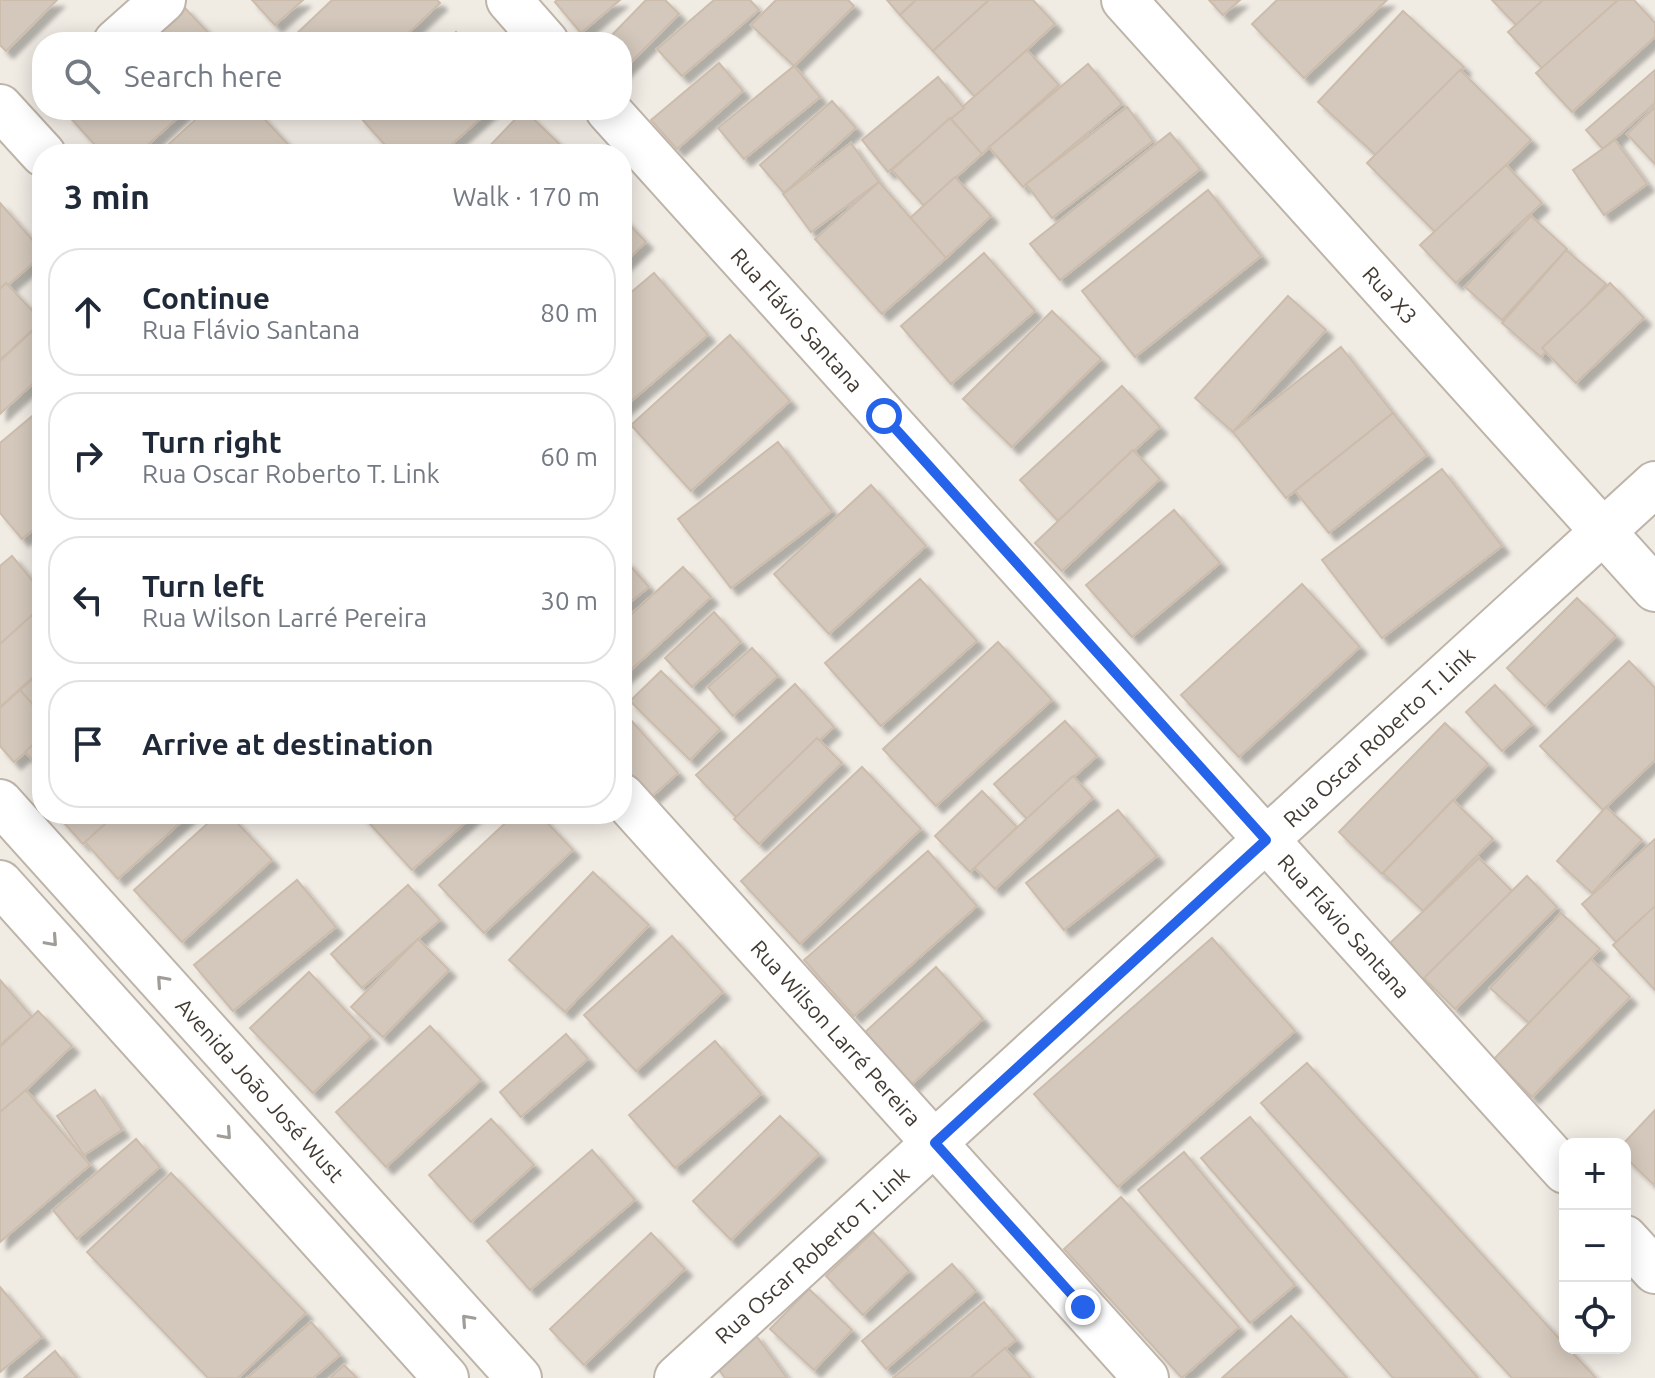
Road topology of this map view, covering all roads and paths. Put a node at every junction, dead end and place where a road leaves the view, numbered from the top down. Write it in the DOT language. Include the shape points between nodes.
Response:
graph roads {
  1 [pos="163,0"];
  2 [pos="509,0"];
  3 [pos="1124,0"];
  4 [pos="127,32"];
  5 [pos="537,32"];
  6 [pos="617,120"];
  7 [pos="1655,484"];
  8 [pos="1603,531"];
  9 [pos="1655,589"];
  10 [pos="0,802"];
  11 [pos="632,807"];
  12 [pos="1266,840"];
  13 [pos="0,883"];
  14 [pos="935,1143"];
  15 [pos="1559,1164"];
  16 [pos="1631,1245"];
  17 [pos="1655,1271"];
  18 [pos="446,1378"];
  19 [pos="519,1378"];
  20 [pos="677,1378"];
  21 [pos="1146,1378"];
  1 -- 4 [label="street"];
  2 -- 5 [label="street"];
  3 -- 8 [label="street, Rua X3"];
  6 -- 12 [label="street, Rua Flávio Santana"];
  7 -- 8 [label="street, Rua Oscar Roberto T. Link"];
  8 -- 9 [label="street, Rua X3"];
  8 -- 12 [label="street, Rua Oscar Roberto T. Link"];
  19 -- 10 [label="street, Avenida João José Wust, one-way"];
  11 -- 14 [label="street, Rua Wilson Larré Pereira"];
  12 -- 14 [label="street, Rua Oscar Roberto T. Link"];
  12 -- 15 [label="street, Rua Flávio Santana"];
  13 -- 18 [label="street, one-way"];
  14 -- 20 [label="street, Rua Oscar Roberto T. Link"];
  14 -- 21 [label="street, Rua Wilson Larré Pereira"];
  16 -- 17 [label="street"];
}
